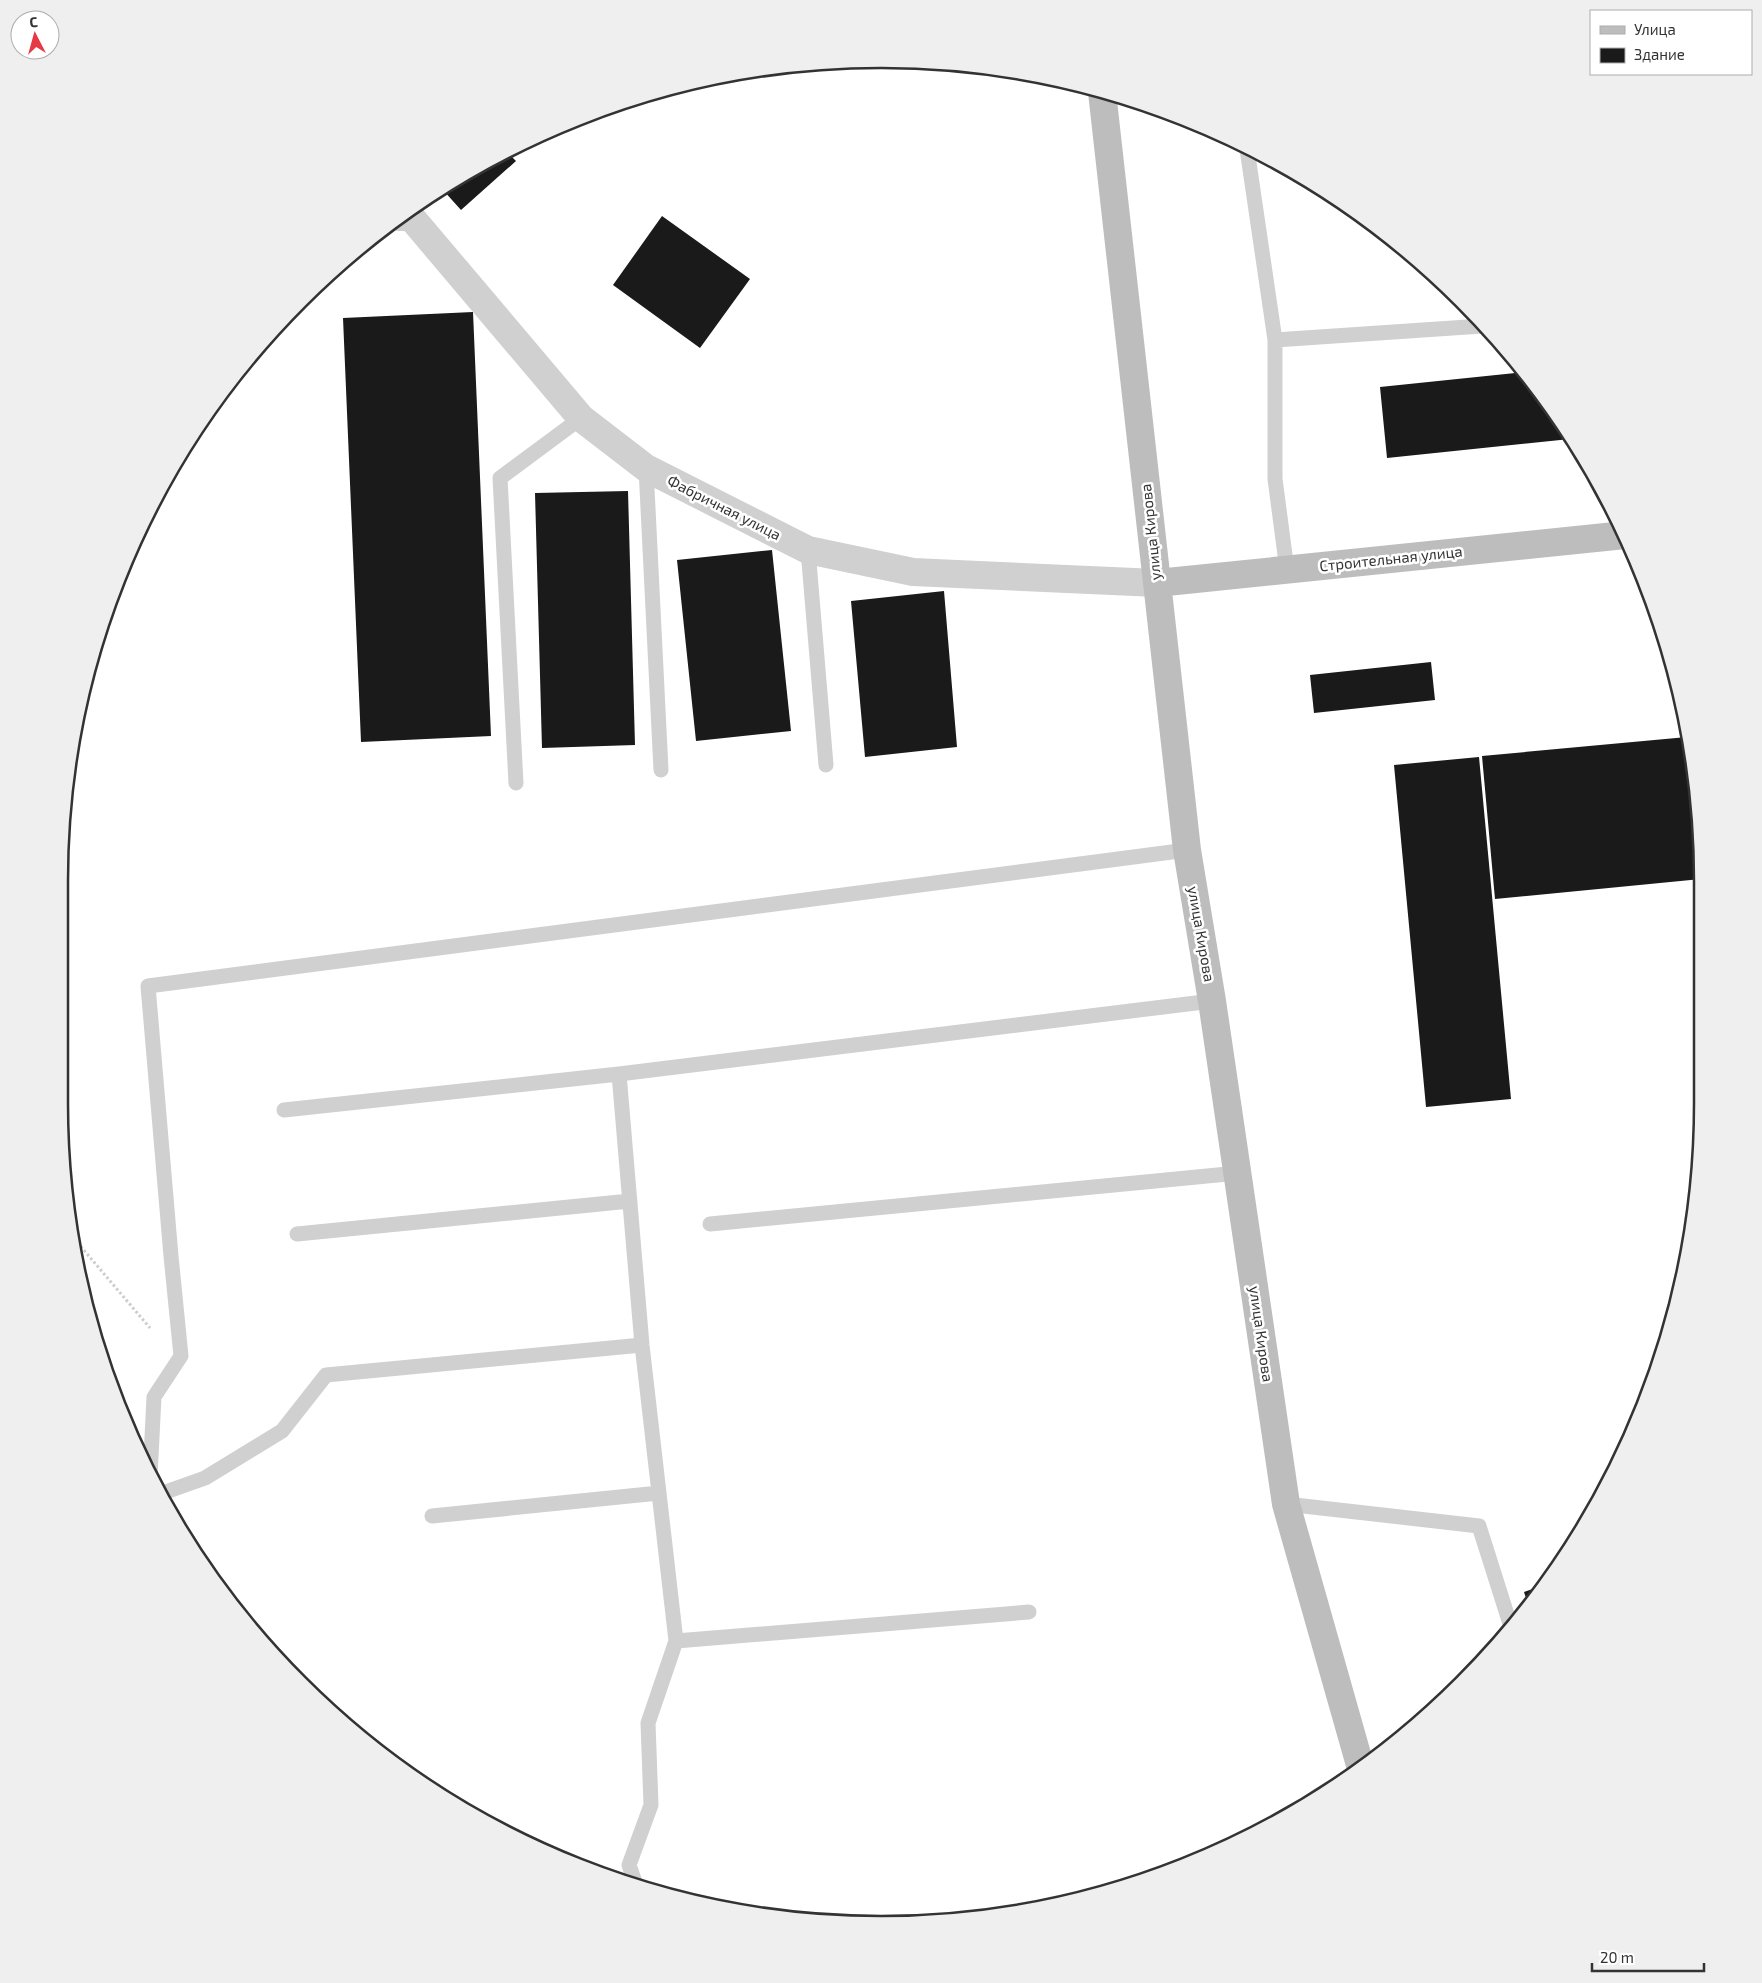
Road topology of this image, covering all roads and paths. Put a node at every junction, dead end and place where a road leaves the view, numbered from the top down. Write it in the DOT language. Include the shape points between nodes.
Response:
graph roads {
  1 [pos="1107,100"];
  2 [pos="1248,155"];
  3 [pos="412,218"];
  4 [pos="1475,326"];
  5 [pos="1275,340"];
  6 [pos="581,418"];
  7 [pos="646,468"];
  8 [pos="1618,537"];
  9 [pos="808,550"];
  10 [pos="1287,570"];
  11 [pos="1157,583"];
  12 [pos="826,765"];
  13 [pos="661,770"];
  14 [pos="516,783"];
  15 [pos="1187,850"];
  16 [pos="1212,1001"];
  17 [pos="618,1074"];
  18 [pos="284,1110"];
  19 [pos="1238,1173"];
  20 [pos="630,1201"];
  21 [pos="710,1224"];
  22 [pos="297,1234"];
  23 [pos="80,1246"];
  24 [pos="642,1345"];
  25 [pos="178,1361"];
  26 [pos="151,1462"];
  27 [pos="167,1492"];
  28 [pos="659,1493"];
  29 [pos="1286,1504"];
  30 [pos="432,1516"];
  31 [pos="1029,1612"];
  32 [pos="1508,1619"];
  33 [pos="676,1640"];
  34 [pos="1358,1760"];
  35 [pos="633,1876"];
  1 -- 11 [label="street, улица Кирова"];
  2 -- 5 [label="lane"];
  3 -- 6 [label="street, Фабричная улица"];
  4 -- 5 [label="lane"];
  5 -- 10 [label="lane" via="1274,479"];
  6 -- 7 [label="street, Фабричная улица"];
  6 -- 14 [label="lane" via="500,478"];
  7 -- 9 [label="street, Фабричная улица"];
  7 -- 13 [label="lane"];
  8 -- 10 [label="street, Строительная улица"];
  9 -- 11 [label="street, Фабричная улица" via="913,572"];
  9 -- 12 [label="lane"];
  10 -- 11 [label="street, Строительная улица"];
  11 -- 15 [label="street, улица Кирова"];
  15 -- 16 [label="street, улица Кирова"];
  15 -- 25 [label="lane" via="148,986 181,1356"];
  16 -- 17 [label="lane"];
  16 -- 19 [label="street, улица Кирова"];
  17 -- 18 [label="lane"];
  17 -- 20 [label="lane"];
  19 -- 21 [label="lane"];
  19 -- 29 [label="street, улица Кирова"];
  20 -- 22 [label="lane"];
  20 -- 24 [label="lane"];
  23 -- 25 [label="path"];
  24 -- 27 [label="lane" via="326,1375 282,1431 205,1478"];
  24 -- 28 [label="lane"];
  25 -- 26 [label="lane" via="154,1397"];
  28 -- 30 [label="lane"];
  28 -- 33 [label="lane"];
  29 -- 32 [label="lane" via="1479,1526"];
  29 -- 34 [label="street, улица Кирова"];
  31 -- 33 [label="lane"];
  33 -- 35 [label="lane" via="648,1723 651,1804 629,1865"];
}
